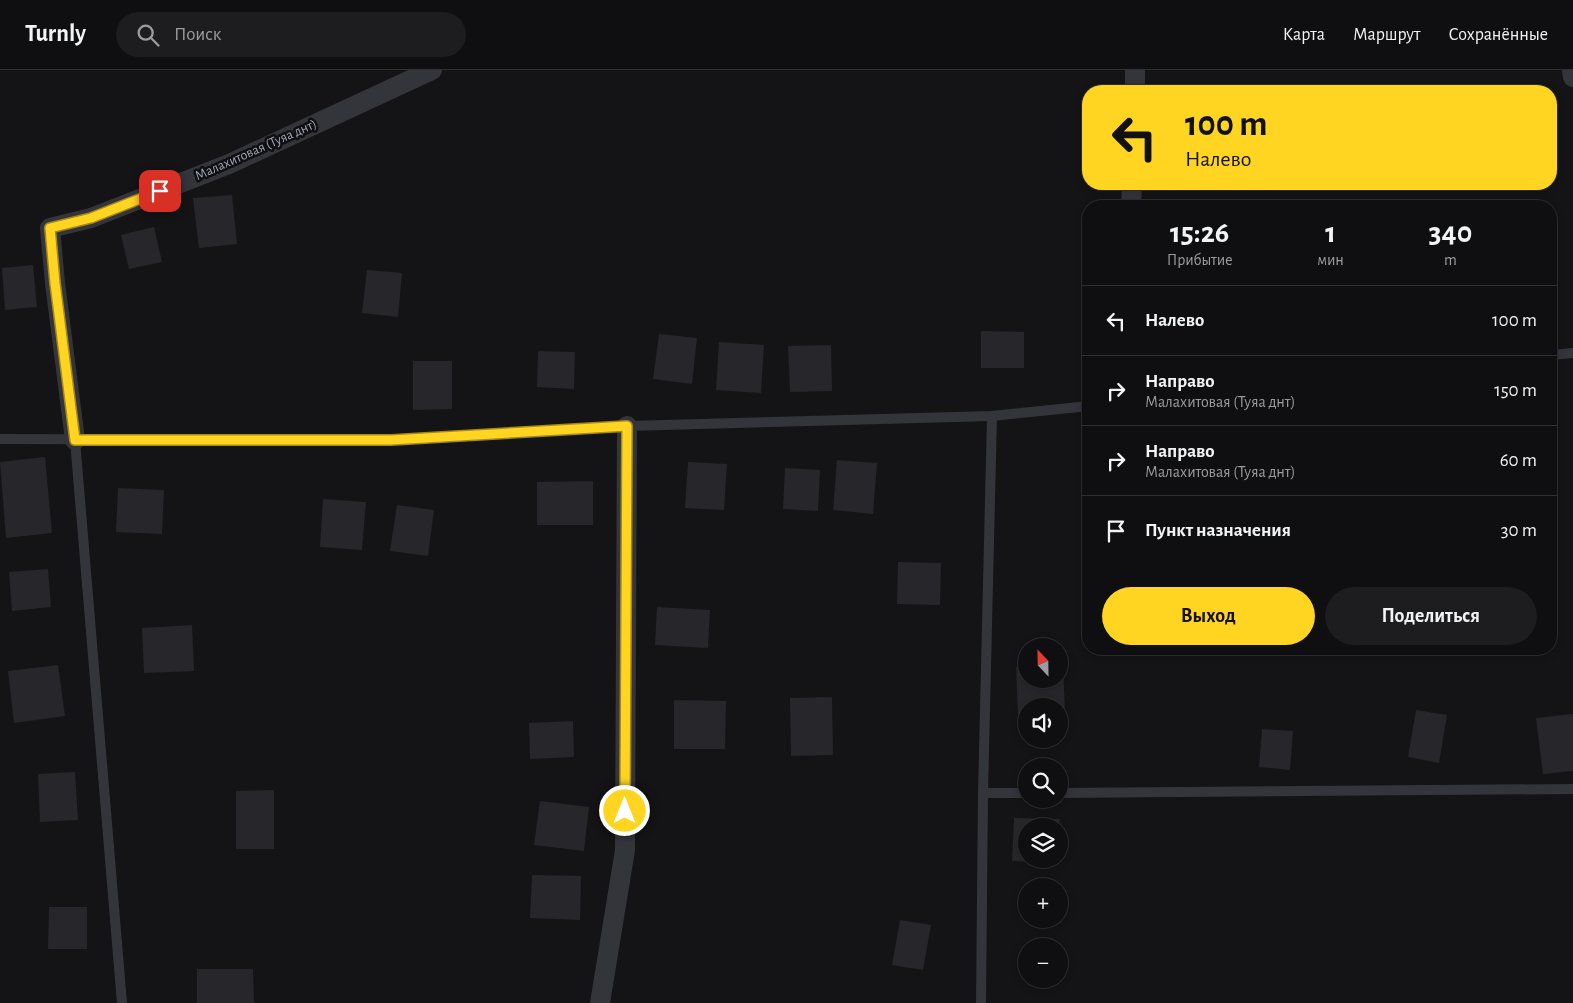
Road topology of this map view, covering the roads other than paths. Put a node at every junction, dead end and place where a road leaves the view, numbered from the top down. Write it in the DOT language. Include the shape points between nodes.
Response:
graph roads {
  1 [pos="432,70"];
  2 [pos="1135,70"];
  3 [pos="1572,70"];
  4 [pos="1573,77"];
  5 [pos="1135,85"];
  6 [pos="1573,352"];
  7 [pos="1557,354"];
  8 [pos="1082,407"];
  9 [pos="992,416"];
  10 [pos="627,426"];
  11 [pos="0,439"];
  12 [pos="75,440"];
  13 [pos="1573,789"];
  14 [pos="983,793"];
  15 [pos="1018,793"];
  16 [pos="1068,793"];
  17 [pos="122,1003"];
  18 [pos="600,1003"];
  19 [pos="981,1003"];
  1 -- 12 [label="street, Малахитовая (Туяа днт)" via="229,164 91,218 50,228"];
  2 -- 5 [label="street"];
  3 -- 4 [label="street"];
  6 -- 7 [label="lane"];
  8 -- 9 [label="lane"];
  9 -- 10 [label="lane"];
  9 -- 14 [label="lane"];
  10 -- 12 [label="lane" via="391,440"];
  10 -- 18 [label="street" via="624,850"];
  11 -- 12 [label="lane"];
  12 -- 17 [label="lane"];
  13 -- 16 [label="lane"];
  14 -- 15 [label="lane"];
  14 -- 19 [label="lane"];
}
